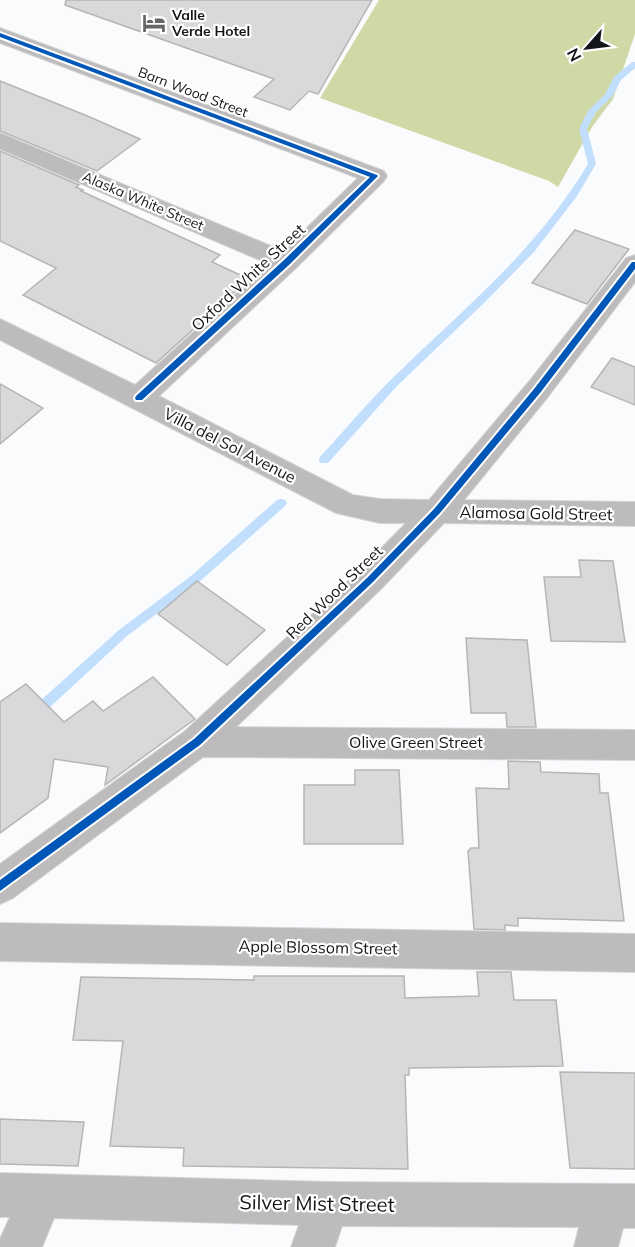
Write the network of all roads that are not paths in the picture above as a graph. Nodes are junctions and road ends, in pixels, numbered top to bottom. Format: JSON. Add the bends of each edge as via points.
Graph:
{"nodes":[{"id":1,"x":0,"y":35,"type":"edge"},
{"id":2,"x":0,"y":140,"type":"edge"},
{"id":3,"x":375,"y":176,"type":"joint"},
{"id":4,"x":287,"y":262,"type":"junction"},
{"id":5,"x":632,"y":273,"type":"edge"},
{"id":6,"x":0,"y":328,"type":"edge"},
{"id":7,"x":139,"y":398,"type":"junction"},
{"id":8,"x":438,"y":512,"type":"junction"},
{"id":9,"x":635,"y":514,"type":"edge"},
{"id":10,"x":197,"y":742,"type":"junction"},
{"id":11,"x":635,"y":745,"type":"edge"},
{"id":12,"x":0,"y":886,"type":"edge"},
{"id":13,"x":0,"y":942,"type":"edge"},
{"id":14,"x":635,"y":953,"type":"edge"},
{"id":15,"x":21,"y":1195,"type":"edge"},
{"id":16,"x":328,"y":1204,"type":"junction"},
{"id":17,"x":620,"y":1206,"type":"edge"},
{"id":18,"x":19,"y":1247,"type":"edge"},
{"id":19,"x":313,"y":1247,"type":"edge"},
{"id":20,"x":596,"y":1247,"type":"edge"}],
"edges":[{"from":1,"to":3,"type":"street","name":"Barn Wood Street"},
{"from":2,"to":4,"type":"street","name":"Alaska White Street"},
{"from":3,"to":4,"type":"street","name":"Oxford White Street"},
{"from":4,"to":7,"type":"street","name":"Oxford White Street"},
{"from":5,"to":8,"type":"street","name":"Red Wood Street"},
{"from":6,"to":7,"type":"street","name":"Villa del Sol Avenue"},
{"from":7,"to":8,"type":"street","name":"Villa del Sol Avenue","via":[[347,505],[380,511]]},
{"from":8,"to":9,"type":"street","name":"Alamosa Gold Street"},
{"from":8,"to":10,"type":"street","name":"Red Wood Street"},
{"from":10,"to":11,"type":"street","name":"Olive Green Street"},
{"from":10,"to":12,"type":"street","name":"Red Wood Street"},
{"from":13,"to":14,"type":"street","name":"Apple Blossom Street"},
{"from":15,"to":16,"type":"street","name":"Silver Mist Street"},
{"from":15,"to":18,"type":"street"},
{"from":16,"to":17,"type":"street","name":"Silver Mist Street"},
{"from":16,"to":19,"type":"street"},
{"from":17,"to":20,"type":"street"}]}
